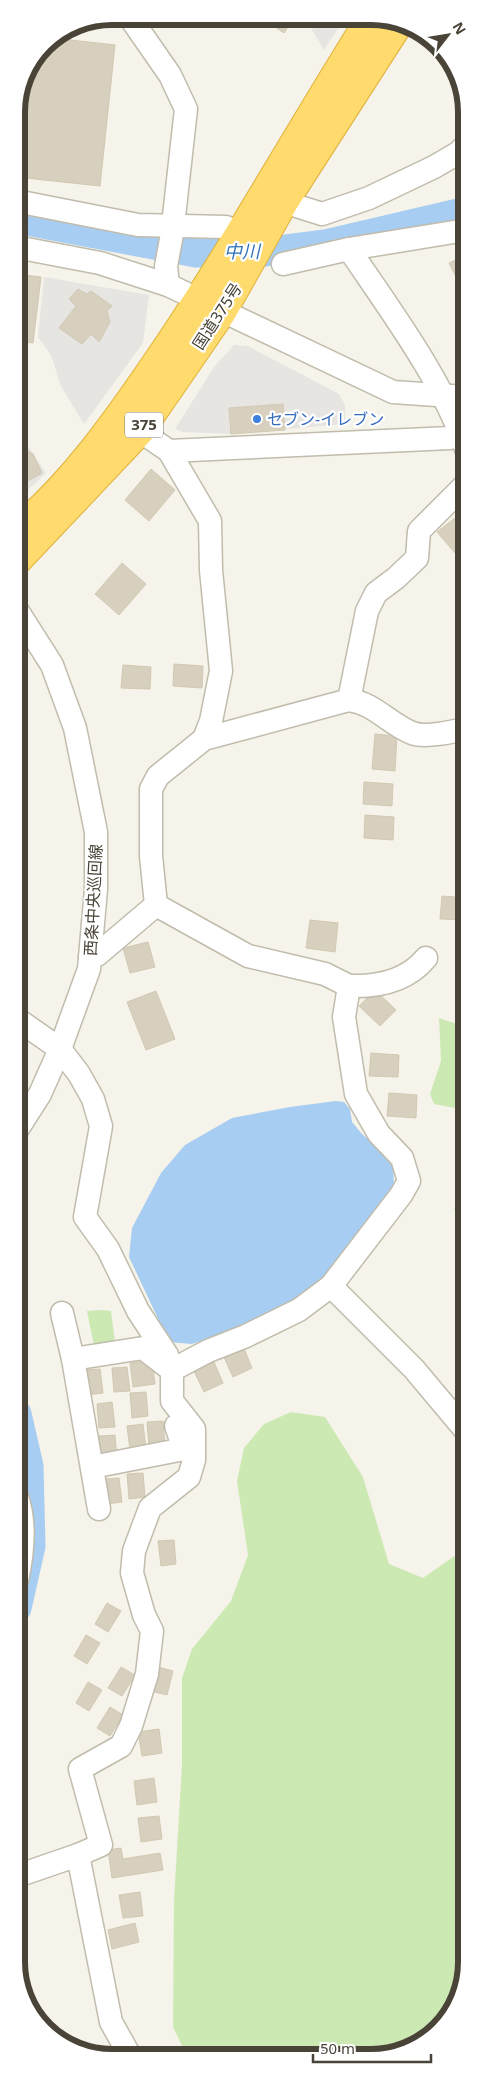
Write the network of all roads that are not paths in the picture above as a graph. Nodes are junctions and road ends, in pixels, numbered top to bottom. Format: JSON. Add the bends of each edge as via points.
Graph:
{"nodes":[{"id":1,"x":135,"y":25,"type":"edge"},
{"id":2,"x":366,"y":25,"type":"edge"},
{"id":3,"x":395,"y":29,"type":"edge"},
{"id":4,"x":458,"y":157,"type":"edge"},
{"id":5,"x":25,"y":203,"type":"edge"},
{"id":6,"x":281,"y":209,"type":"junction"},
{"id":7,"x":172,"y":229,"type":"junction"},
{"id":8,"x":458,"y":231,"type":"edge"},
{"id":9,"x":240,"y":232,"type":"junction"},
{"id":10,"x":349,"y":248,"type":"junction"},
{"id":11,"x":25,"y":249,"type":"edge"},
{"id":12,"x":283,"y":264,"type":"dead end"},
{"id":13,"x":167,"y":275,"type":"junction"},
{"id":14,"x":211,"y":306,"type":"junction"},
{"id":15,"x":442,"y":396,"type":"junction"},
{"id":16,"x":458,"y":397,"type":"edge"},
{"id":17,"x":458,"y":430,"type":"edge"},
{"id":18,"x":140,"y":431,"type":"junction"},
{"id":19,"x":458,"y":440,"type":"edge"},
{"id":20,"x":169,"y":451,"type":"junction"},
{"id":21,"x":458,"y":492,"type":"edge"},
{"id":22,"x":25,"y":522,"type":"edge"},
{"id":23,"x":25,"y":553,"type":"edge"},
{"id":24,"x":25,"y":623,"type":"edge"},
{"id":25,"x":349,"y":700,"type":"junction"},
{"id":26,"x":458,"y":730,"type":"edge"},
{"id":27,"x":204,"y":739,"type":"junction"},
{"id":28,"x":156,"y":905,"type":"junction"},
{"id":29,"x":90,"y":957,"type":"junction"},
{"id":30,"x":426,"y":958,"type":"dead end"},
{"id":31,"x":349,"y":986,"type":"junction"},
{"id":32,"x":25,"y":1025,"type":"edge"},
{"id":33,"x":60,"y":1049,"type":"junction"},
{"id":34,"x":25,"y":1117,"type":"edge"},
{"id":35,"x":331,"y":1286,"type":"junction"},
{"id":36,"x":62,"y":1312,"type":"dead end"},
{"id":37,"x":74,"y":1359,"type":"junction"},
{"id":38,"x":172,"y":1370,"type":"junction"},
{"id":39,"x":172,"y":1401,"type":"junction"},
{"id":40,"x":458,"y":1422,"type":"edge"},
{"id":41,"x":92,"y":1468,"type":"junction"},
{"id":42,"x":99,"y":1509,"type":"dead end"},
{"id":43,"x":78,"y":1856,"type":"junction"},
{"id":44,"x":25,"y":1873,"type":"edge"},
{"id":45,"x":126,"y":2049,"type":"edge"}],
"edges":[{"from":1,"to":7,"type":"street","via":[[170,75],[186,109]]},
{"from":2,"to":9,"type":"highway","name":"国道375号","number":"375"},
{"from":3,"to":6,"type":"highway","name":"国道375号","number":"375"},
{"from":4,"to":6,"type":"street","via":[[369,198],[322,214]]},
{"from":5,"to":7,"type":"street","via":[[138,226]]},
{"from":6,"to":14,"type":"highway","name":"国道375号","number":"375","via":[[246,270]]},
{"from":7,"to":9,"type":"street","via":[[226,227]]},
{"from":7,"to":13,"type":"street"},
{"from":8,"to":10,"type":"street"},
{"from":9,"to":14,"type":"highway","name":"国道375号","number":"375","via":[[218,268]]},
{"from":10,"to":12,"type":"street"},
{"from":10,"to":15,"type":"street"},
{"from":11,"to":13,"type":"street"},
{"from":13,"to":14,"type":"street"},
{"from":14,"to":15,"type":"street","via":[[393,392]]},
{"from":14,"to":18,"type":"highway","name":"国道375号","number":"375"},
{"from":14,"to":22,"type":"highway","name":"国道375号","number":"375","via":[[56,492]]},
{"from":15,"to":16,"type":"street"},
{"from":15,"to":17,"type":"street"},
{"from":18,"to":20,"type":"street"},
{"from":18,"to":23,"type":"highway","name":"国道375号","number":"375"},
{"from":19,"to":20,"type":"street"},
{"from":20,"to":27,"type":"street","via":[[210,522],[211,570],[222,671]]},
{"from":21,"to":25,"type":"street","via":[[419,531],[418,558],[376,593],[367,610]]},
{"from":24,"to":29,"type":"street","name":"西条中央巡回線","via":[[52,666],[75,728],[86,775],[96,832],[96,889]]},
{"from":25,"to":26,"type":"street","via":[[363,702],[413,734]]},
{"from":25,"to":27,"type":"street"},
{"from":27,"to":28,"type":"street","via":[[158,776],[151,789],[151,856]]},
{"from":28,"to":29,"type":"street","via":[[97,955]]},
{"from":28,"to":31,"type":"street","via":[[248,956],[325,974]]},
{"from":29,"to":33,"type":"street","name":"西条中央巡回線","via":[[89,969]]},
{"from":30,"to":31,"type":"street","via":[[395,981],[365,987]]},
{"from":31,"to":35,"type":"street","via":[[344,1017],[356,1094],[379,1134],[402,1158],[409,1181]]},
{"from":32,"to":33,"type":"street"},
{"from":33,"to":34,"type":"street","name":"西条中央巡回線","via":[[40,1094]]},
{"from":33,"to":38,"type":"street","via":[[80,1074],[93,1099],[101,1126],[85,1217],[108,1249],[138,1311],[167,1354]]},
{"from":35,"to":38,"type":"street","via":[[299,1310],[208,1350]]},
{"from":35,"to":40,"type":"street","via":[[414,1369]]},
{"from":36,"to":37,"type":"street"},
{"from":37,"to":38,"type":"street","via":[[143,1348]]},
{"from":37,"to":41,"type":"street"},
{"from":38,"to":39,"type":"street"},
{"from":39,"to":41,"type":"street","via":[[170,1410],[184,1449]]},
{"from":39,"to":43,"type":"street","via":[[194,1429],[194,1460],[189,1477],[150,1508],[134,1551],[132,1573],[152,1631],[147,1674],[131,1726],[121,1746],[80,1769],[101,1845]]},
{"from":41,"to":42,"type":"street"},
{"from":43,"to":44,"type":"street"},
{"from":43,"to":45,"type":"street","via":[[111,2022]]}]}
